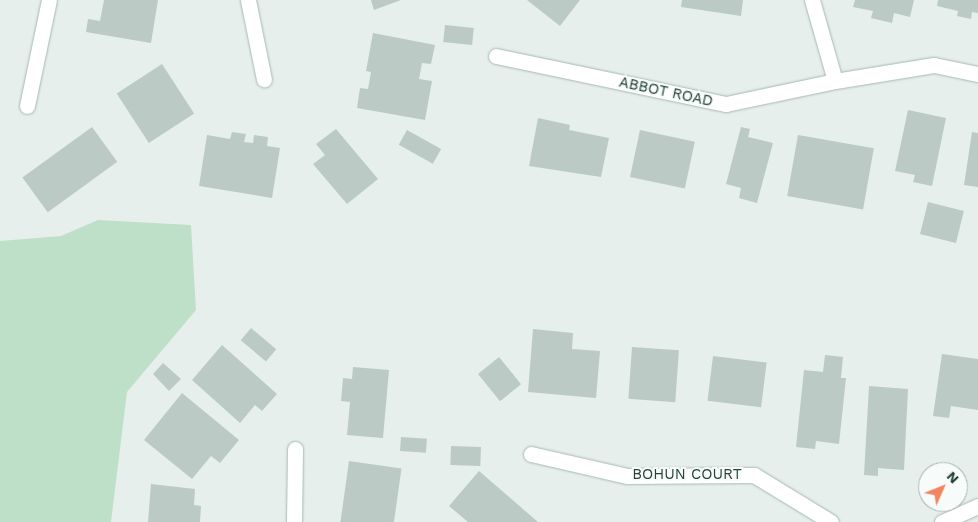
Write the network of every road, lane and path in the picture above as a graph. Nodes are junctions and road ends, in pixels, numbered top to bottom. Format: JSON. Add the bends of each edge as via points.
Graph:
{"nodes":[{"id":1,"x":49,"y":0,"type":"edge"},
{"id":2,"x":248,"y":0,"type":"edge"},
{"id":3,"x":812,"y":0,"type":"edge"},
{"id":4,"x":496,"y":56,"type":"dead end"},
{"id":5,"x":978,"y":74,"type":"edge"},
{"id":6,"x":264,"y":79,"type":"dead end"},
{"id":7,"x":835,"y":80,"type":"junction"},
{"id":8,"x":27,"y":106,"type":"dead end"},
{"id":9,"x":295,"y":449,"type":"dead end"},
{"id":10,"x":531,"y":454,"type":"dead end"},
{"id":11,"x":978,"y":506,"type":"edge"},
{"id":12,"x":294,"y":522,"type":"edge"},
{"id":13,"x":830,"y":522,"type":"edge"},
{"id":14,"x":942,"y":522,"type":"edge"}],
"edges":[{"from":1,"to":8,"type":"street"},
{"from":2,"to":6,"type":"street"},
{"from":3,"to":7,"type":"street"},
{"from":4,"to":7,"type":"street","name":"ABBOT ROAD","via":[[726,104]]},
{"from":5,"to":7,"type":"street","name":"ABBOT ROAD","via":[[934,65]]},
{"from":9,"to":12,"type":"street"},
{"from":10,"to":13,"type":"street","name":"BOHUN COURT","via":[[627,476],[754,475]]},
{"from":11,"to":14,"type":"street"}]}
